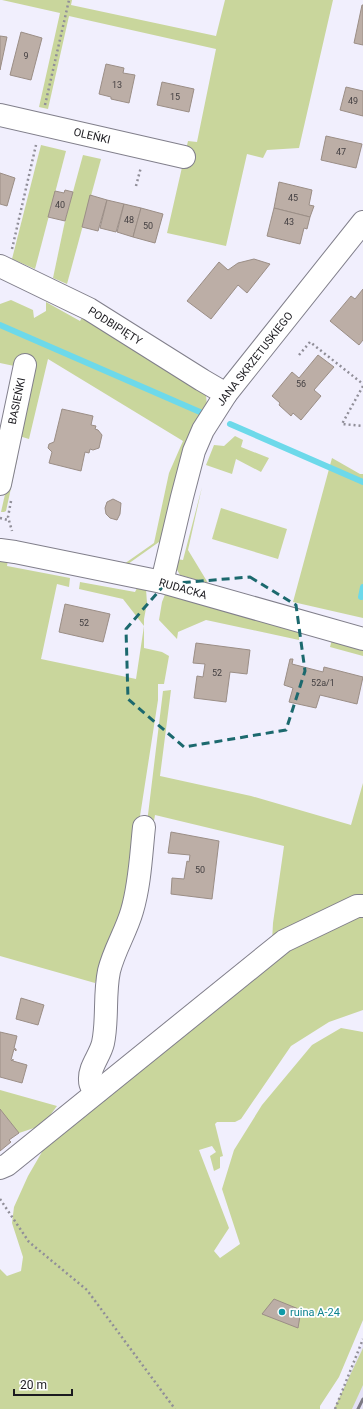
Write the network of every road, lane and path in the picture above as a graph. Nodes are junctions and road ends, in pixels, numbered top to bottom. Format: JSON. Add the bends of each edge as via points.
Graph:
{"nodes":[{"id":1,"x":0,"y":115,"type":"edge"},
{"id":2,"x":184,"y":157,"type":"dead end"},
{"id":3,"x":363,"y":222,"type":"edge"},
{"id":4,"x":0,"y":266,"type":"edge"},
{"id":5,"x":299,"y":355,"type":"dead end"},
{"id":6,"x":25,"y":365,"type":"dead end"},
{"id":7,"x":363,"y":385,"type":"edge"},
{"id":8,"x":226,"y":394,"type":"junction"},
{"id":9,"x":363,"y":426,"type":"edge"},
{"id":10,"x":6,"y":490,"type":"edge"},
{"id":11,"x":0,"y":518,"type":"edge"},
{"id":12,"x":8,"y":520,"type":"junction"},
{"id":13,"x":7,"y":551,"type":"edge"},
{"id":14,"x":162,"y":582,"type":"junction"},
{"id":15,"x":363,"y":639,"type":"edge"},
{"id":16,"x":144,"y":827,"type":"dead end"},
{"id":17,"x":363,"y":906,"type":"edge"},
{"id":18,"x":98,"y":1091,"type":"junction"},
{"id":19,"x":0,"y":1168,"type":"edge"},
{"id":20,"x":0,"y":1199,"type":"edge"},
{"id":21,"x":363,"y":1339,"type":"edge"},
{"id":22,"x":174,"y":1409,"type":"edge"},
{"id":23,"x":335,"y":1409,"type":"edge"}],
"edges":[{"from":1,"to":2,"type":"street","name":"OLEŃKI"},
{"from":3,"to":8,"type":"street","name":"JANA SKRZETUSKIEGO"},
{"from":4,"to":8,"type":"street","name":"PODBIPIĘTY","via":[[90,309]]},
{"from":5,"to":7,"type":"path","via":[[310,342]]},
{"from":6,"to":10,"type":"street","name":"BASIEŃKI"},
{"from":7,"to":9,"type":"path","via":[[342,424]]},
{"from":8,"to":14,"type":"street","name":"JANA SKRZETUSKIEGO","via":[[203,430],[194,451]]},
{"from":10,"to":12,"type":"path"},
{"from":11,"to":12,"type":"path"},
{"from":12,"to":13,"type":"path","via":[[16,540]]},
{"from":13,"to":14,"type":"street","name":"RUDACKA"},
{"from":14,"to":15,"type":"street","name":"RUDACKA"},
{"from":16,"to":18,"type":"street","via":[[135,898],[129,922],[110,970],[103,1045],[90,1076],[91,1086]]},
{"from":17,"to":18,"type":"street","via":[[357,906],[284,941]]},
{"from":18,"to":19,"type":"street"},
{"from":20,"to":22,"type":"path","via":[[28,1242],[87,1290]]},
{"from":21,"to":23,"type":"path"}]}
